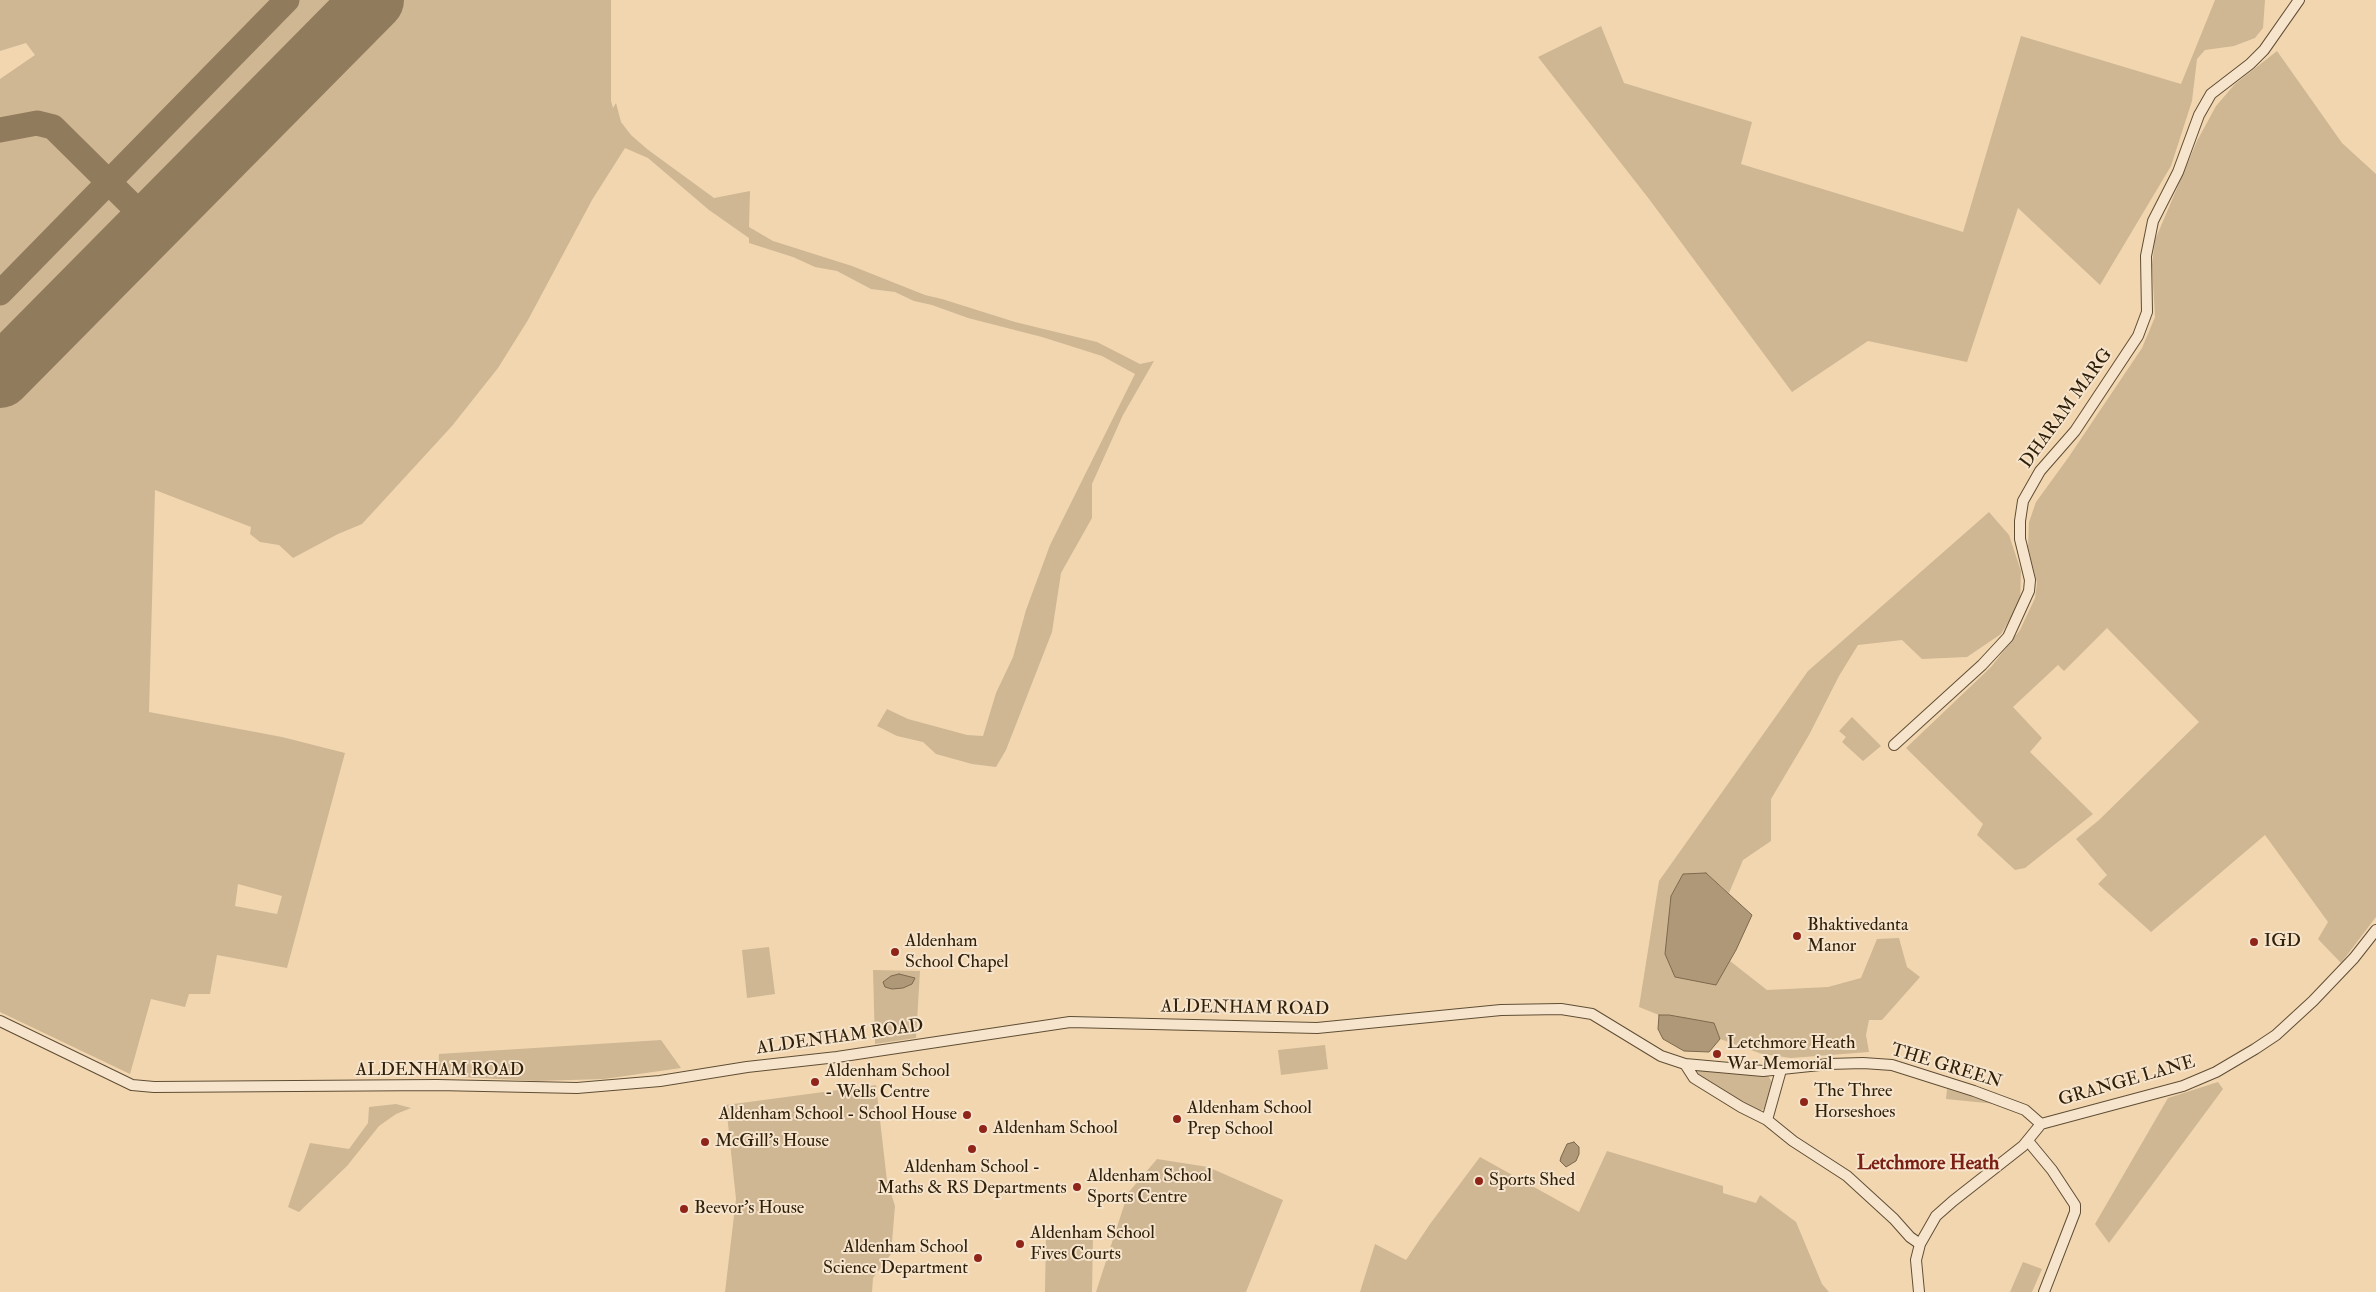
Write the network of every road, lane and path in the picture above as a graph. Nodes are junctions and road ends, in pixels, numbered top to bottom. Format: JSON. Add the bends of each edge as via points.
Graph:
{"nodes":[{"id":1,"x":2299,"y":0,"type":"edge"},
{"id":2,"x":1894,"y":745,"type":"dead end"},
{"id":3,"x":2376,"y":930,"type":"edge"},
{"id":4,"x":0,"y":1021,"type":"edge"},
{"id":5,"x":1685,"y":1064,"type":"junction"},
{"id":6,"x":1781,"y":1070,"type":"junction"},
{"id":7,"x":1767,"y":1120,"type":"junction"},
{"id":8,"x":2041,"y":1124,"type":"junction"},
{"id":9,"x":2028,"y":1141,"type":"junction"},
{"id":10,"x":1920,"y":1244,"type":"junction"},
{"id":11,"x":1919,"y":1292,"type":"edge"},
{"id":12,"x":2044,"y":1292,"type":"edge"}],
"edges":[{"from":1,"to":2,"type":"street","name":"DHARAM MARG","via":[[2264,50],[2211,94],[2199,114],[2178,172],[2153,221],[2146,256],[2147,312],[2138,336],[2075,431],[2040,471],[2023,501],[2020,539],[2030,580],[2029,591],[2008,637]]},
{"from":3,"to":8,"type":"street","name":"GRANGE LANE","via":[[2354,958],[2276,1035],[2216,1072],[2183,1086]]},
{"from":4,"to":5,"type":"street","name":"ALDENHAM ROAD","via":[[123,1082],[154,1087],[438,1085],[577,1088],[660,1082],[1070,1022],[1317,1028],[1536,1008],[1592,1014],[1647,1049]]},
{"from":5,"to":6,"type":"street","name":"THE GREEN"},
{"from":5,"to":7,"type":"street","via":[[1694,1078]]},
{"from":6,"to":7,"type":"street"},
{"from":6,"to":8,"type":"street","name":"THE GREEN","via":[[1837,1063],[1892,1065],[2016,1106],[2032,1114]]},
{"from":7,"to":10,"type":"street","via":[[1847,1176]]},
{"from":8,"to":9,"type":"street"},
{"from":9,"to":10,"type":"street","via":[[1944,1209]]},
{"from":9,"to":12,"type":"street","via":[[2075,1205]]},
{"from":10,"to":11,"type":"street","via":[[1916,1260]]}]}
